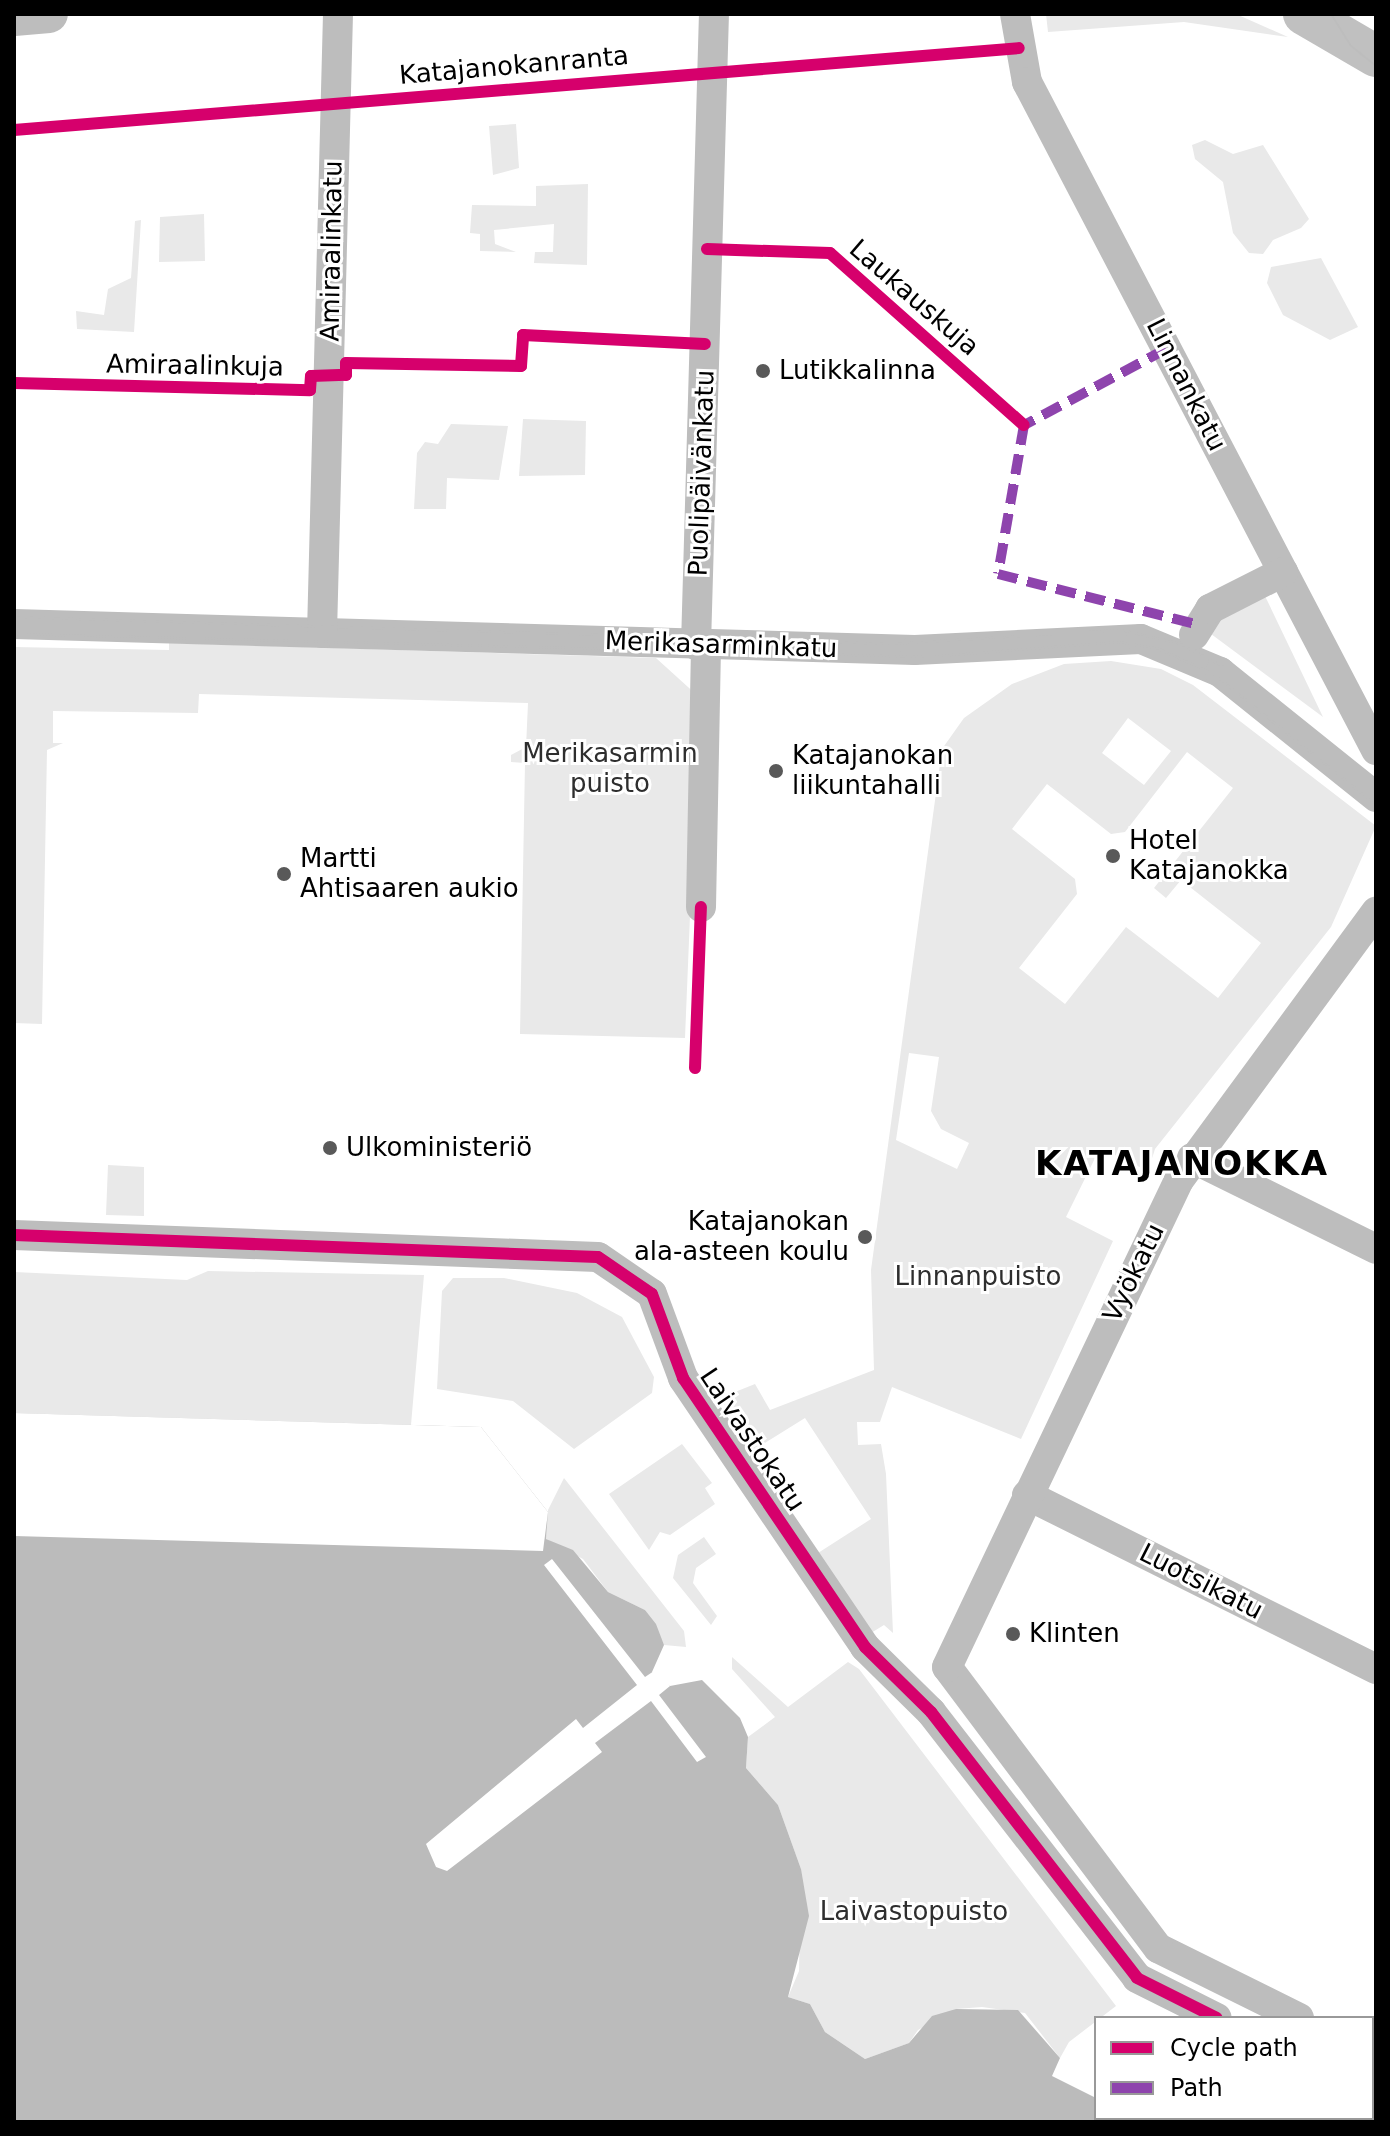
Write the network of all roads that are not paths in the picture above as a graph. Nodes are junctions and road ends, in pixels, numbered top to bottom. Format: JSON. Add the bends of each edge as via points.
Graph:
{"nodes":[{"id":1,"x":49,"y":14,"type":"edge"},
{"id":2,"x":338,"y":14,"type":"edge"},
{"id":3,"x":714,"y":14,"type":"edge"},
{"id":4,"x":1015,"y":14,"type":"edge"},
{"id":5,"x":1304,"y":14,"type":"edge"},
{"id":6,"x":14,"y":17,"type":"edge"},
{"id":7,"x":1376,"y":56,"type":"edge"},
{"id":8,"x":1283,"y":572,"type":"junction"},
{"id":9,"x":14,"y":624,"type":"edge"},
{"id":10,"x":322,"y":633,"type":"junction"},
{"id":11,"x":1194,"y":635,"type":"dead end"},
{"id":12,"x":701,"y":645,"type":"junction"},
{"id":13,"x":1376,"y":750,"type":"edge"},
{"id":14,"x":1376,"y":797,"type":"edge"},
{"id":15,"x":701,"y":907,"type":"dead end"},
{"id":16,"x":1376,"y":912,"type":"edge"},
{"id":17,"x":1192,"y":1158,"type":"junction"},
{"id":18,"x":14,"y":1235,"type":"edge"},
{"id":19,"x":1376,"y":1249,"type":"edge"},
{"id":20,"x":1027,"y":1495,"type":"junction"},
{"id":21,"x":1376,"y":1669,"type":"edge"},
{"id":22,"x":1213,"y":2016,"type":"edge"},
{"id":23,"x":1295,"y":2016,"type":"edge"}],
"edges":[{"from":1,"to":6,"type":"street"},
{"from":2,"to":10,"type":"street","name":"Amiraalinkatu"},
{"from":3,"to":12,"type":"street","name":"Puolipäivänkatu"},
{"from":4,"to":8,"type":"street","name":"Linnankatu","via":[[1027,82]]},
{"from":5,"to":7,"type":"main road"},
{"from":8,"to":11,"type":"street","via":[[1210,609]]},
{"from":8,"to":13,"type":"street","name":"Linnankatu"},
{"from":9,"to":10,"type":"street","name":"Merikasarminkatu"},
{"from":10,"to":12,"type":"street","name":"Merikasarminkatu"},
{"from":12,"to":14,"type":"street","name":"Merikasarminkatu","via":[[927,650],[1098,636],[1151,641],[1220,672]]},
{"from":12,"to":15,"type":"street","name":"Puolipäivänkatu"},
{"from":16,"to":17,"type":"street","name":"Vyökatu"},
{"from":17,"to":19,"type":"street"},
{"from":17,"to":20,"type":"street","name":"Vyökatu"},
{"from":18,"to":22,"type":"street","name":"Laivastokatu","via":[[598,1257],[652,1294],[683,1378],[843,1620],[931,1712],[1137,1978]]},
{"from":20,"to":21,"type":"street","name":"Luotsikatu"},
{"from":20,"to":23,"type":"street","name":"Vyökatu","via":[[947,1667],[1158,1948]]}]}
